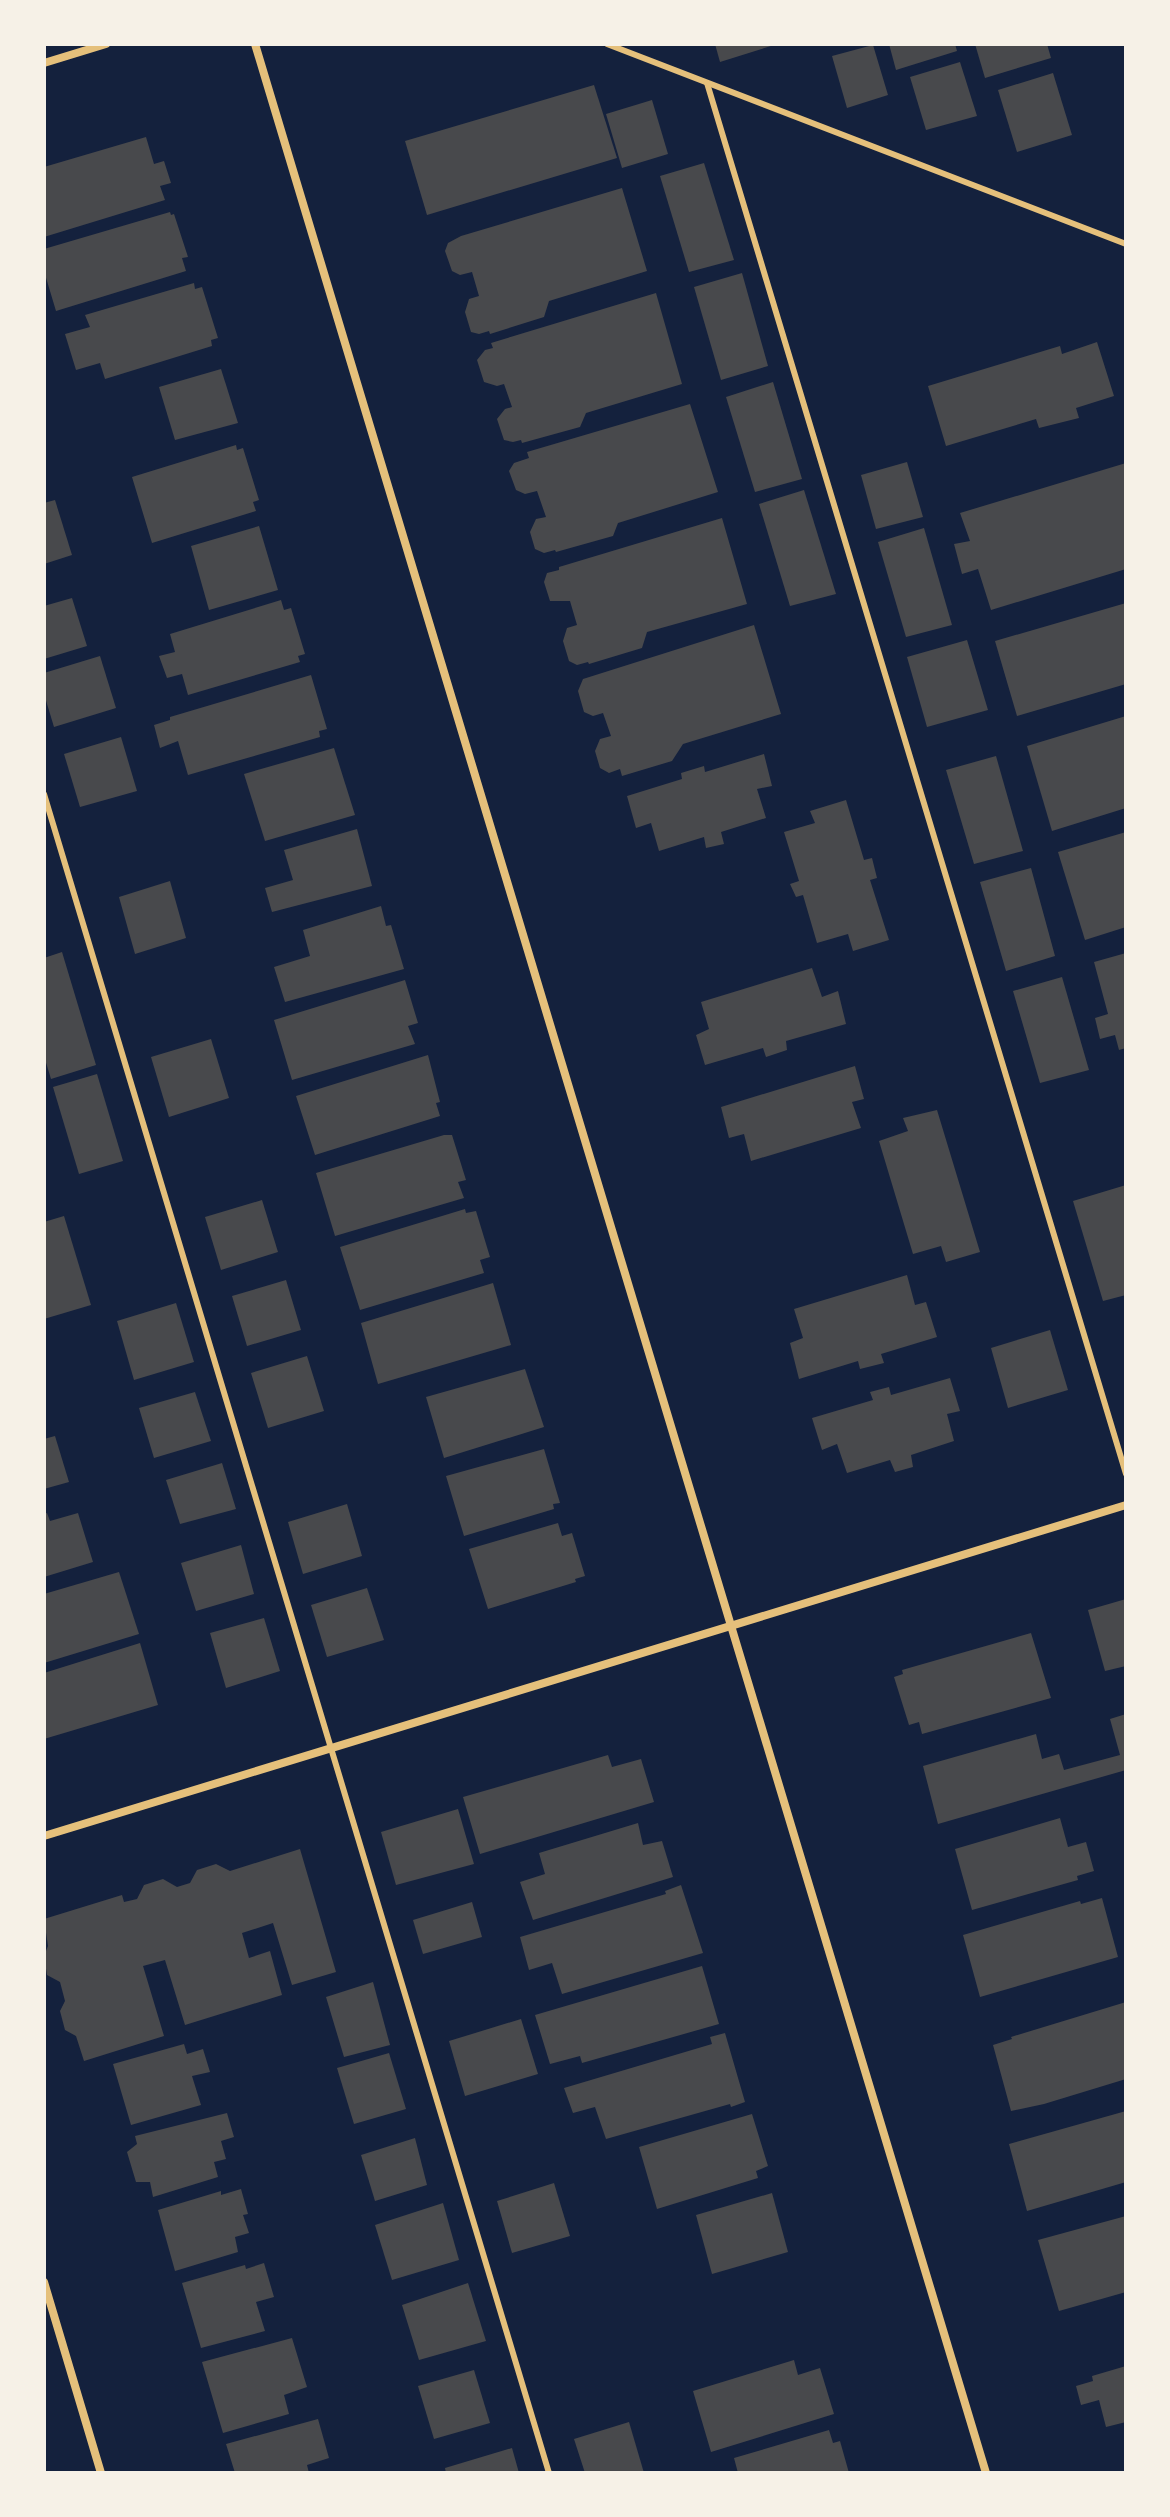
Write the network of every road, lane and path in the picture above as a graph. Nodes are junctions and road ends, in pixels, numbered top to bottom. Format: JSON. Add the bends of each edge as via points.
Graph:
{"nodes":[{"id":1,"x":106,"y":44,"type":"edge"},
{"id":2,"x":255,"y":44,"type":"edge"},
{"id":3,"x":607,"y":44,"type":"edge"},
{"id":4,"x":44,"y":63,"type":"edge"},
{"id":5,"x":707,"y":83,"type":"junction"},
{"id":6,"x":1126,"y":244,"type":"edge"},
{"id":7,"x":44,"y":794,"type":"edge"},
{"id":8,"x":1126,"y":1474,"type":"edge"},
{"id":9,"x":1126,"y":1505,"type":"edge"},
{"id":10,"x":731,"y":1626,"type":"junction"},
{"id":11,"x":331,"y":1748,"type":"junction"},
{"id":12,"x":44,"y":1836,"type":"edge"},
{"id":13,"x":44,"y":2282,"type":"edge"},
{"id":14,"x":101,"y":2473,"type":"edge"},
{"id":15,"x":549,"y":2473,"type":"edge"},
{"id":16,"x":986,"y":2473,"type":"edge"}],
"edges":[{"from":1,"to":4,"type":"street"},
{"from":2,"to":10,"type":"street"},
{"from":3,"to":5,"type":"lane"},
{"from":5,"to":6,"type":"lane"},
{"from":5,"to":8,"type":"lane"},
{"from":7,"to":11,"type":"lane"},
{"from":9,"to":10,"type":"street"},
{"from":10,"to":11,"type":"street"},
{"from":10,"to":16,"type":"street"},
{"from":11,"to":12,"type":"street"},
{"from":11,"to":15,"type":"lane"},
{"from":13,"to":14,"type":"street"}]}
